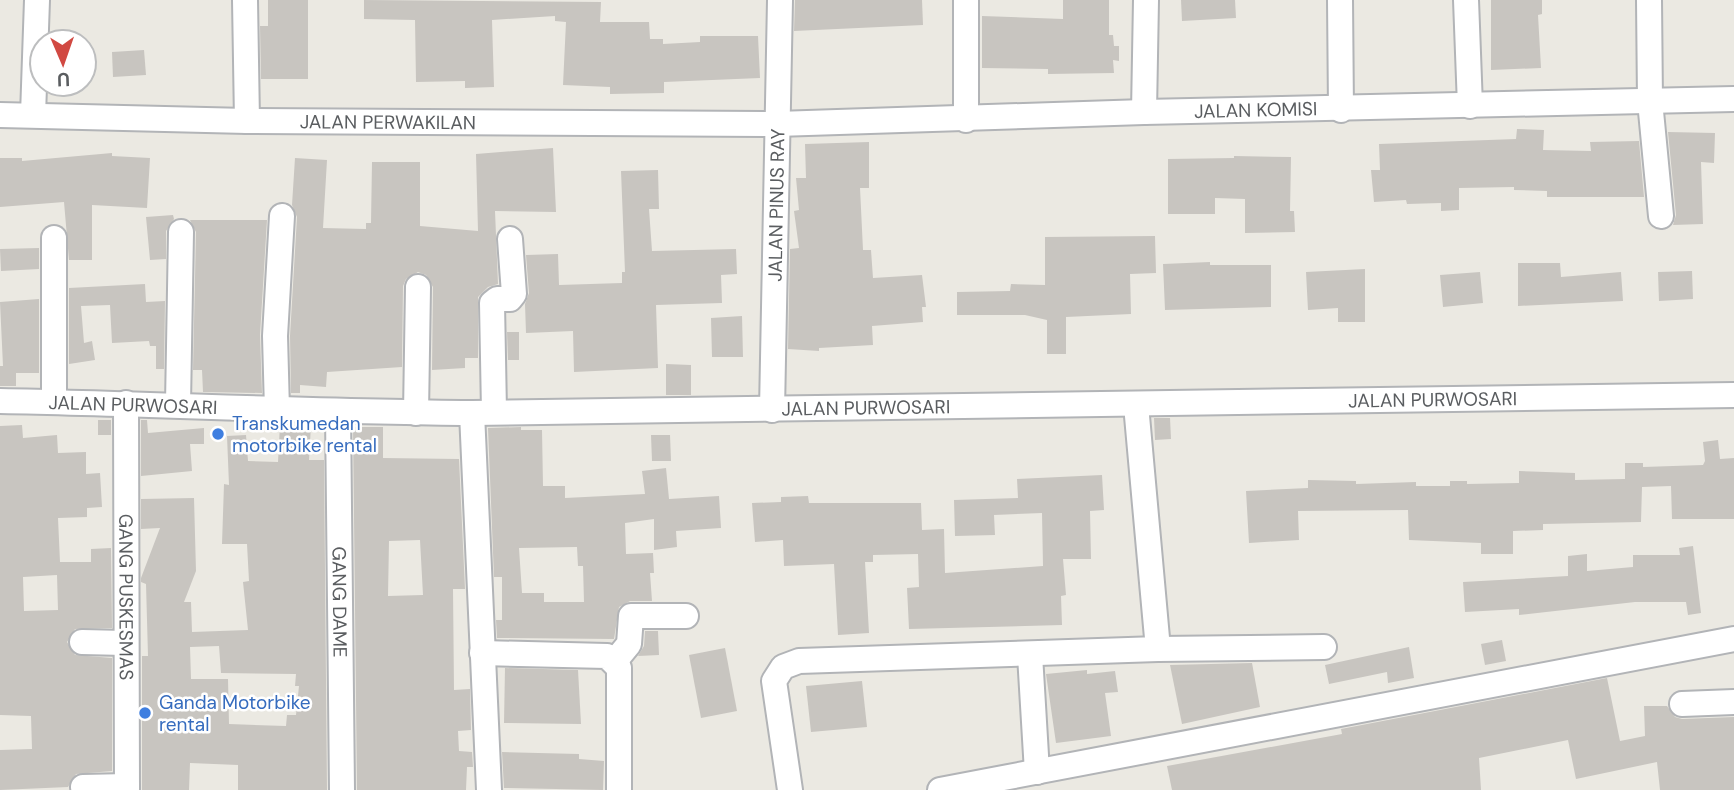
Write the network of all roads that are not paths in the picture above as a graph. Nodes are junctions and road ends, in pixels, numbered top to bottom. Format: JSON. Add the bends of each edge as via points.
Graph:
{"nodes":[{"id":1,"x":37,"y":0,"type":"edge"},
{"id":2,"x":245,"y":0,"type":"edge"},
{"id":3,"x":780,"y":0,"type":"edge"},
{"id":4,"x":966,"y":0,"type":"edge"},
{"id":5,"x":1146,"y":0,"type":"edge"},
{"id":6,"x":1340,"y":0,"type":"edge"},
{"id":7,"x":1466,"y":0,"type":"edge"},
{"id":8,"x":1649,"y":0,"type":"edge"},
{"id":9,"x":1734,"y":99,"type":"edge"},
{"id":10,"x":1650,"y":101,"type":"junction"},
{"id":11,"x":1470,"y":106,"type":"junction"},
{"id":12,"x":1341,"y":110,"type":"junction"},
{"id":13,"x":1144,"y":112,"type":"junction"},
{"id":14,"x":0,"y":115,"type":"edge"},
{"id":15,"x":33,"y":115,"type":"junction"},
{"id":16,"x":966,"y":120,"type":"junction"},
{"id":17,"x":247,"y":121,"type":"junction"},
{"id":18,"x":777,"y":124,"type":"junction"},
{"id":19,"x":282,"y":216,"type":"dead end"},
{"id":20,"x":1661,"y":216,"type":"dead end"},
{"id":21,"x":181,"y":232,"type":"dead end"},
{"id":22,"x":54,"y":238,"type":"dead end"},
{"id":23,"x":510,"y":239,"type":"dead end"},
{"id":24,"x":418,"y":287,"type":"dead end"},
{"id":25,"x":1734,"y":395,"type":"edge"},
{"id":26,"x":0,"y":401,"type":"edge"},
{"id":27,"x":54,"y":402,"type":"junction"},
{"id":28,"x":126,"y":403,"type":"junction"},
{"id":29,"x":178,"y":404,"type":"junction"},
{"id":30,"x":1136,"y":405,"type":"junction"},
{"id":31,"x":277,"y":410,"type":"junction"},
{"id":32,"x":772,"y":410,"type":"junction"},
{"id":33,"x":338,"y":413,"type":"junction"},
{"id":34,"x":416,"y":413,"type":"junction"},
{"id":35,"x":483,"y":413,"type":"junction"},
{"id":36,"x":686,"y":616,"type":"dead end"},
{"id":37,"x":1734,"y":639,"type":"edge"},
{"id":38,"x":82,"y":642,"type":"dead end"},
{"id":39,"x":125,"y":643,"type":"junction"},
{"id":40,"x":1324,"y":647,"type":"dead end"},
{"id":41,"x":1158,"y":649,"type":"junction"},
{"id":42,"x":482,"y":653,"type":"junction"},
{"id":43,"x":1030,"y":655,"type":"junction"},
{"id":44,"x":615,"y":661,"type":"junction"},
{"id":45,"x":1734,"y":702,"type":"edge"},
{"id":46,"x":1682,"y":704,"type":"dead end"},
{"id":47,"x":1037,"y":772,"type":"junction"},
{"id":48,"x":83,"y":787,"type":"dead end"},
{"id":49,"x":127,"y":788,"type":"edge"},
{"id":50,"x":342,"y":790,"type":"edge"},
{"id":51,"x":488,"y":790,"type":"edge"},
{"id":52,"x":619,"y":790,"type":"edge"},
{"id":53,"x":790,"y":790,"type":"edge"},
{"id":54,"x":940,"y":790,"type":"edge"}],
"edges":[{"from":1,"to":15,"type":"street"},
{"from":2,"to":17,"type":"street"},
{"from":3,"to":18,"type":"street","name":"JALAN PINUS RAY"},
{"from":4,"to":16,"type":"street"},
{"from":5,"to":13,"type":"street"},
{"from":6,"to":12,"type":"street"},
{"from":7,"to":11,"type":"street"},
{"from":8,"to":10,"type":"street"},
{"from":9,"to":10,"type":"street","name":"JALAN KOMISI"},
{"from":10,"to":11,"type":"street","name":"JALAN KOMISI"},
{"from":10,"to":20,"type":"street"},
{"from":11,"to":12,"type":"street","name":"JALAN KOMISI"},
{"from":12,"to":13,"type":"street","name":"JALAN KOMISI"},
{"from":13,"to":16,"type":"street","name":"JALAN KOMISI"},
{"from":14,"to":15,"type":"street","name":"JALAN PERWAKILAN"},
{"from":15,"to":17,"type":"street","name":"JALAN PERWAKILAN"},
{"from":16,"to":18,"type":"street","name":"JALAN KOMISI"},
{"from":17,"to":18,"type":"street","name":"JALAN PERWAKILAN"},
{"from":18,"to":32,"type":"street","name":"JALAN PINUS RAY"},
{"from":19,"to":31,"type":"street","via":[[275,336]]},
{"from":21,"to":29,"type":"street"},
{"from":22,"to":27,"type":"street"},
{"from":23,"to":35,"type":"street","via":[[514,294],[492,303]]},
{"from":24,"to":34,"type":"street"},
{"from":25,"to":30,"type":"street","name":"JALAN PURWOSARI"},
{"from":26,"to":27,"type":"street","name":"JALAN PURWOSARI"},
{"from":27,"to":28,"type":"street","name":"JALAN PURWOSARI"},
{"from":28,"to":29,"type":"street","name":"JALAN PURWOSARI"},
{"from":28,"to":39,"type":"street","name":"GANG PUSKESMAS"},
{"from":29,"to":31,"type":"street","name":"JALAN PURWOSARI"},
{"from":30,"to":32,"type":"street","name":"JALAN PURWOSARI"},
{"from":30,"to":41,"type":"street"},
{"from":31,"to":33,"type":"street","name":"JALAN PURWOSARI"},
{"from":32,"to":35,"type":"street","name":"JALAN PURWOSARI"},
{"from":33,"to":34,"type":"street","name":"JALAN PURWOSARI"},
{"from":33,"to":50,"type":"street","name":"GANG DAME"},
{"from":34,"to":35,"type":"street","name":"JALAN PURWOSARI"},
{"from":35,"to":42,"type":"street"},
{"from":36,"to":44,"type":"street","via":[[631,616],[629,644]]},
{"from":37,"to":47,"type":"street"},
{"from":38,"to":39,"type":"street"},
{"from":39,"to":49,"type":"street","name":"GANG PUSKESMAS"},
{"from":40,"to":41,"type":"street"},
{"from":41,"to":43,"type":"street"},
{"from":42,"to":44,"type":"street","via":[[607,656]]},
{"from":42,"to":51,"type":"street"},
{"from":43,"to":47,"type":"street"},
{"from":43,"to":53,"type":"street","via":[[799,661],[783,667],[774,681]]},
{"from":44,"to":52,"type":"street"},
{"from":45,"to":46,"type":"street"},
{"from":47,"to":54,"type":"street"},
{"from":48,"to":49,"type":"street"}]}
